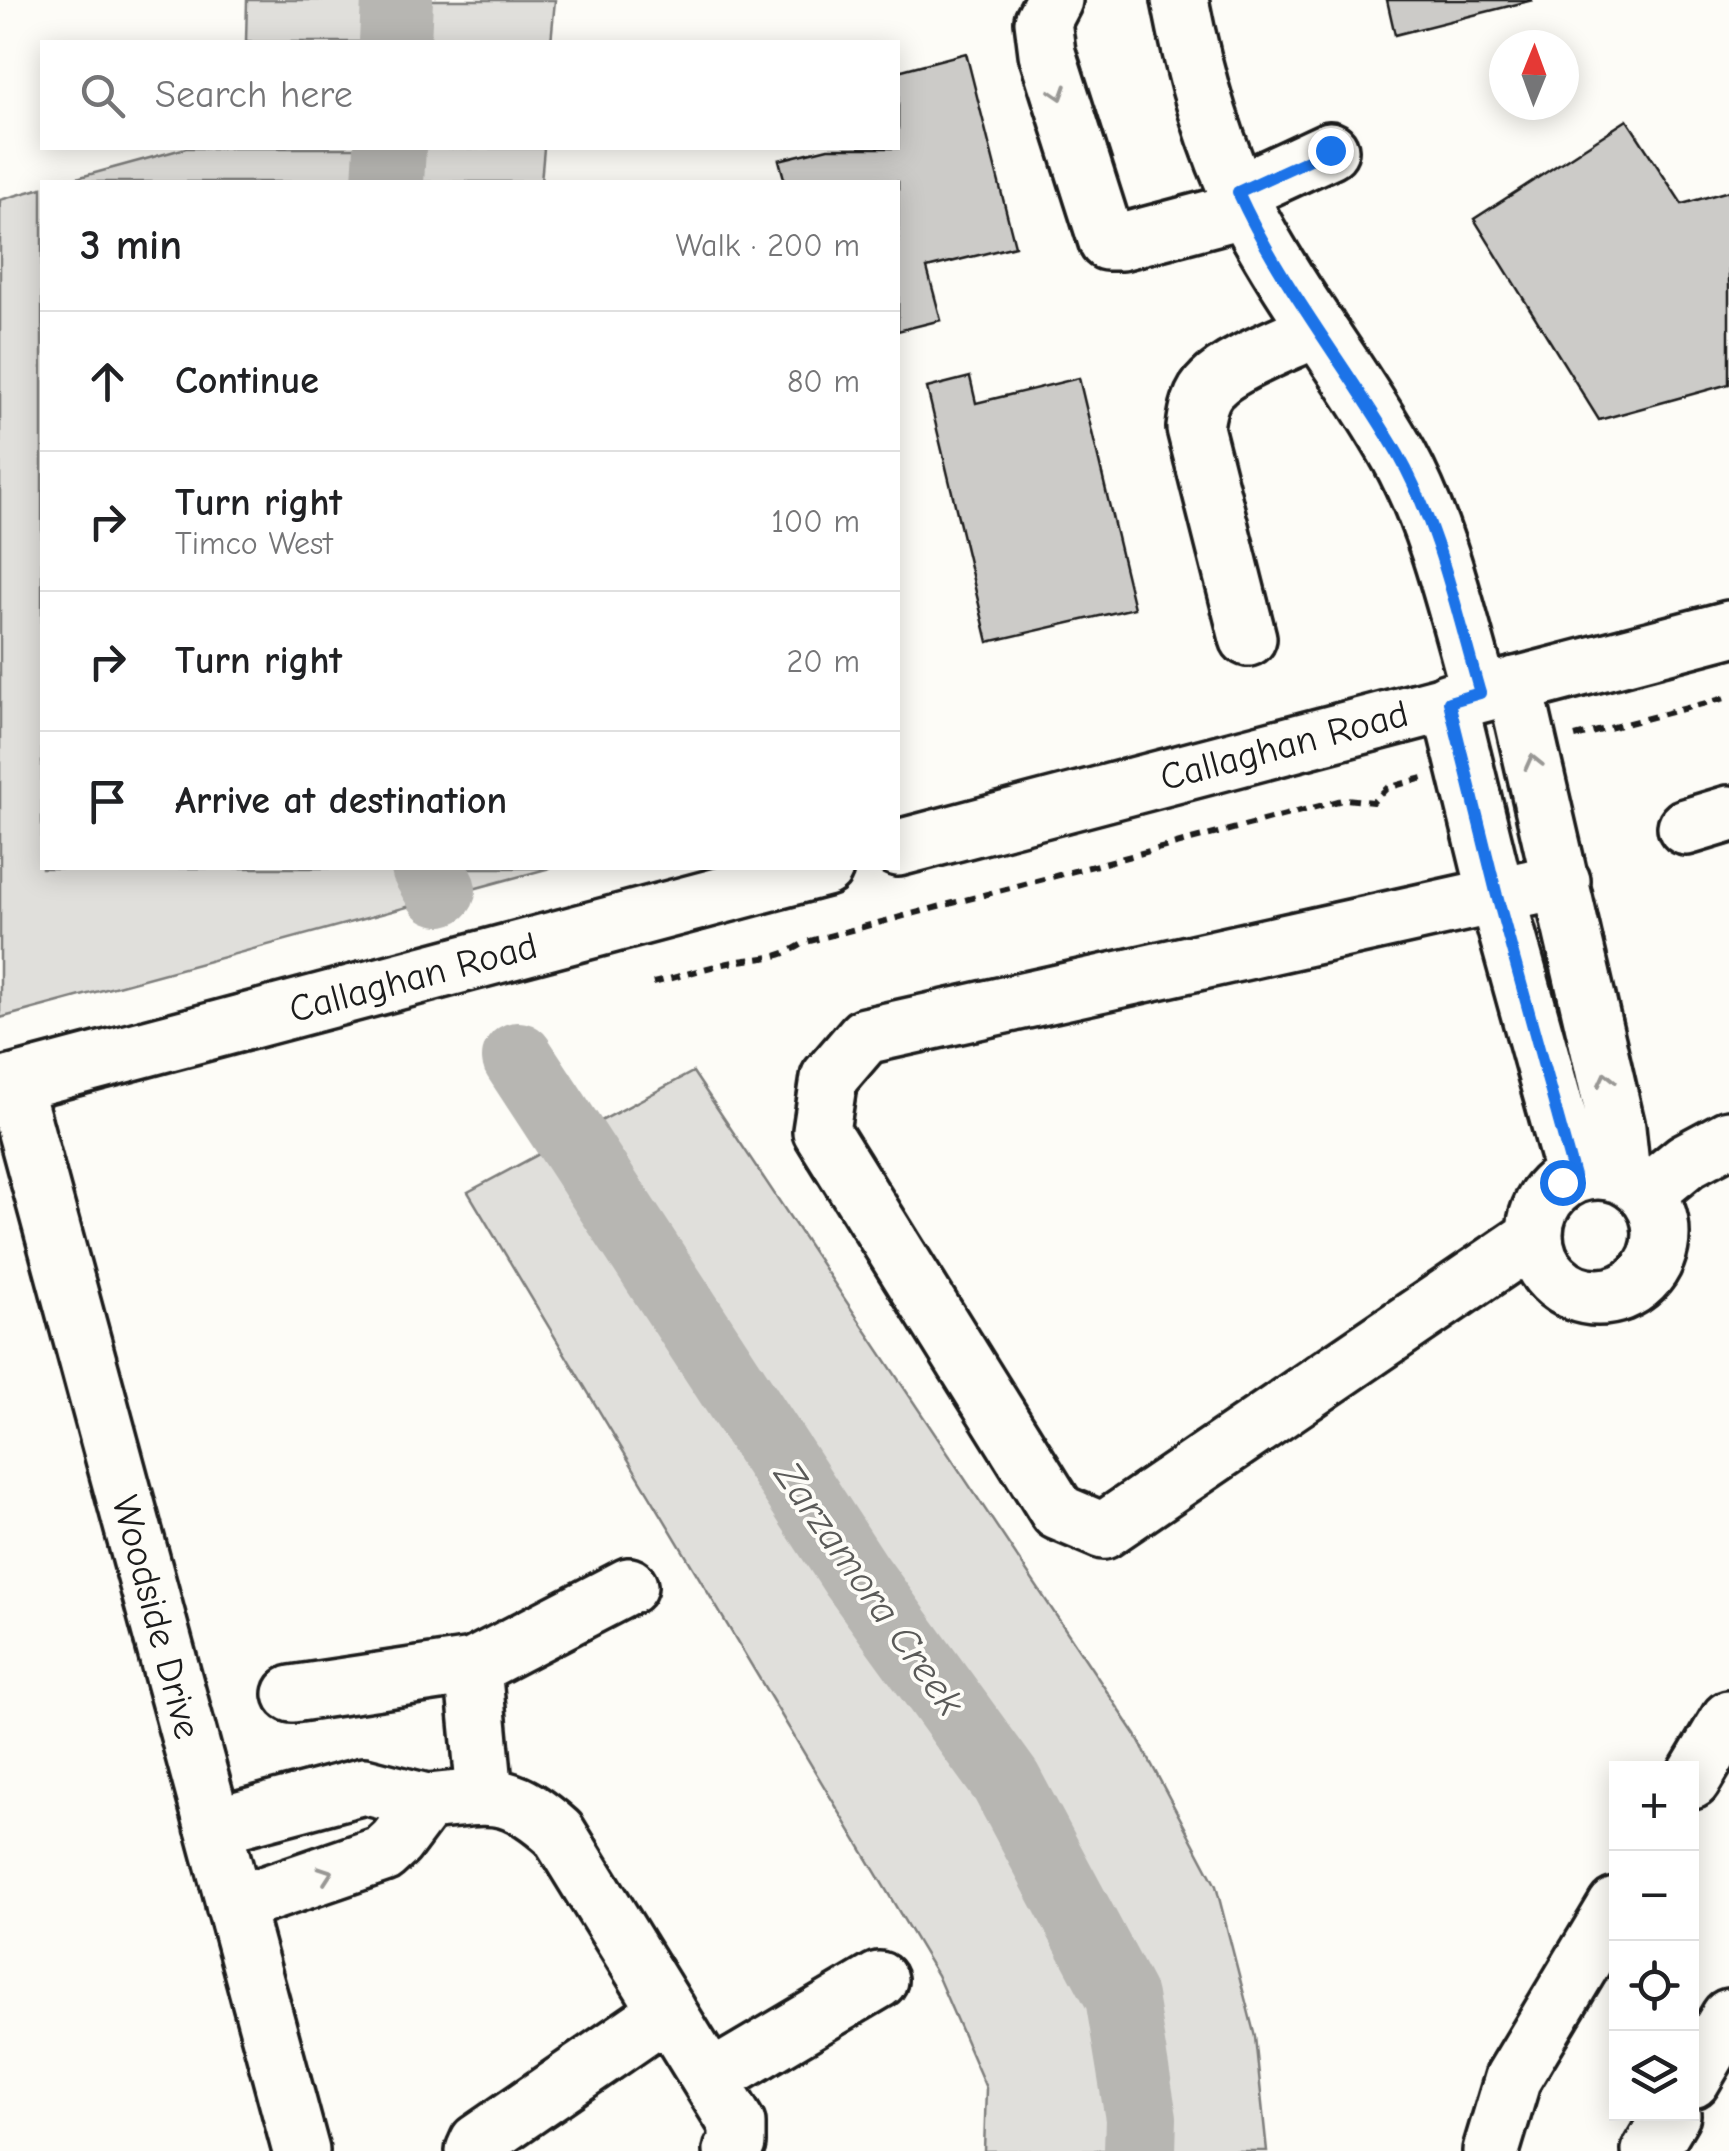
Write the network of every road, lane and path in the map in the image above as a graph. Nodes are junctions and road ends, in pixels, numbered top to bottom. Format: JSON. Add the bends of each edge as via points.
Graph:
{"nodes":[{"id":1,"x":1054,"y":0,"type":"edge"},
{"id":2,"x":1180,"y":0,"type":"edge"},
{"id":3,"x":1330,"y":150,"type":"dead end"},
{"id":4,"x":1242,"y":200,"type":"junction"},
{"id":5,"x":1318,"y":328,"type":"junction"},
{"id":6,"x":1729,"y":629,"type":"edge"},
{"id":7,"x":1248,"y":638,"type":"dead end"},
{"id":8,"x":1481,"y":693,"type":"junction"},
{"id":9,"x":1729,"y":697,"type":"edge"},
{"id":10,"x":1567,"y":739,"type":"dead end"},
{"id":11,"x":1425,"y":778,"type":"dead end"},
{"id":12,"x":900,"y":847,"type":"edge"},
{"id":13,"x":817,"y":870,"type":"edge"},
{"id":14,"x":1562,"y":881,"type":"junction"},
{"id":15,"x":1497,"y":896,"type":"junction"},
{"id":16,"x":652,"y":983,"type":"dead end"},
{"id":17,"x":6,"y":1085,"type":"edge"},
{"id":18,"x":1729,"y":1138,"type":"edge"},
{"id":19,"x":1614,"y":1181,"type":"junction"},
{"id":20,"x":1534,"y":1237,"type":"junction"},
{"id":21,"x":628,"y":1586,"type":"dead end"},
{"id":22,"x":473,"y":1667,"type":"junction"},
{"id":23,"x":292,"y":1694,"type":"dead end"},
{"id":24,"x":1729,"y":1719,"type":"edge"},
{"id":25,"x":1699,"y":1769,"type":"edge"},
{"id":26,"x":485,"y":1796,"type":"junction"},
{"id":27,"x":426,"y":1802,"type":"junction"},
{"id":28,"x":213,"y":1826,"type":"junction"},
{"id":29,"x":234,"y":1905,"type":"junction"},
{"id":30,"x":1609,"y":1918,"type":"edge"},
{"id":31,"x":879,"y":1980,"type":"dead end"},
{"id":32,"x":668,"y":2011,"type":"junction"},
{"id":33,"x":1729,"y":2016,"type":"edge"},
{"id":34,"x":1699,"y":2068,"type":"edge"},
{"id":35,"x":710,"y":2080,"type":"junction"},
{"id":36,"x":1668,"y":2121,"type":"edge"},
{"id":37,"x":301,"y":2151,"type":"edge"},
{"id":38,"x":474,"y":2151,"type":"edge"},
{"id":39,"x":732,"y":2151,"type":"edge"},
{"id":40,"x":1491,"y":2151,"type":"edge"},
{"id":41,"x":1650,"y":2151,"type":"edge"}],
"edges":[{"from":1,"to":4,"type":"street","one_way":true,"via":[[1043,21],[1047,53],[1107,242]]},
{"from":2,"to":4,"type":"street","via":[[1194,72]]},
{"from":3,"to":4,"type":"street"},
{"from":4,"to":5,"type":"street"},
{"from":5,"to":7,"type":"street","via":[[1211,384],[1198,407],[1195,428]]},
{"from":5,"to":8,"type":"street","via":[[1400,457],[1426,511]]},
{"from":6,"to":8,"type":"street","name":"Callaghan Road"},
{"from":8,"to":12,"type":"street","name":"Callaghan Road"},
{"from":14,"to":8,"type":"street","one_way":true},
{"from":8,"to":15,"type":"street"},
{"from":9,"to":10,"type":"path"},
{"from":11,"to":16,"type":"path","via":[[1388,788],[1372,802],[1346,799],[806,942],[767,960]]},
{"from":13,"to":17,"type":"street","name":"Callaghan Road"},
{"from":14,"to":15,"type":"street"},
{"from":19,"to":14,"type":"street","one_way":true,"via":[[1617,1128]]},
{"from":15,"to":19,"type":"street"},
{"from":15,"to":20,"type":"street","via":[[865,1036],[828,1078],[821,1131],[1058,1512],[1104,1532]]},
{"from":17,"to":28,"type":"street","name":"Woodside Drive"},
{"from":18,"to":19,"type":"street","via":[[1686,1161]]},
{"from":19,"to":20,"type":"street","via":[[1546,1196]]},
{"from":19,"to":20,"type":"street","via":[[1661,1221],[1662,1242],[1644,1279],[1606,1297],[1566,1289],[1544,1266]]},
{"from":21,"to":22,"type":"street"},
{"from":22,"to":23,"type":"street"},
{"from":22,"to":26,"type":"street"},
{"from":24,"to":25,"type":"street"},
{"from":26,"to":27,"type":"street"},
{"from":26,"to":32,"type":"street","via":[[533,1810],[558,1833]]},
{"from":27,"to":28,"type":"street","via":[[364,1786]]},
{"from":29,"to":27,"type":"street","one_way":true,"via":[[383,1854]]},
{"from":28,"to":29,"type":"street","name":"Woodside Drive"},
{"from":29,"to":37,"type":"street","name":"Woodside Drive"},
{"from":30,"to":40,"type":"street","via":[[1512,2078]]},
{"from":31,"to":35,"type":"street"},
{"from":32,"to":35,"type":"street"},
{"from":32,"to":38,"type":"street"},
{"from":33,"to":34,"type":"street"},
{"from":35,"to":39,"type":"street","via":[[737,2124]]},
{"from":36,"to":41,"type":"street"}]}
